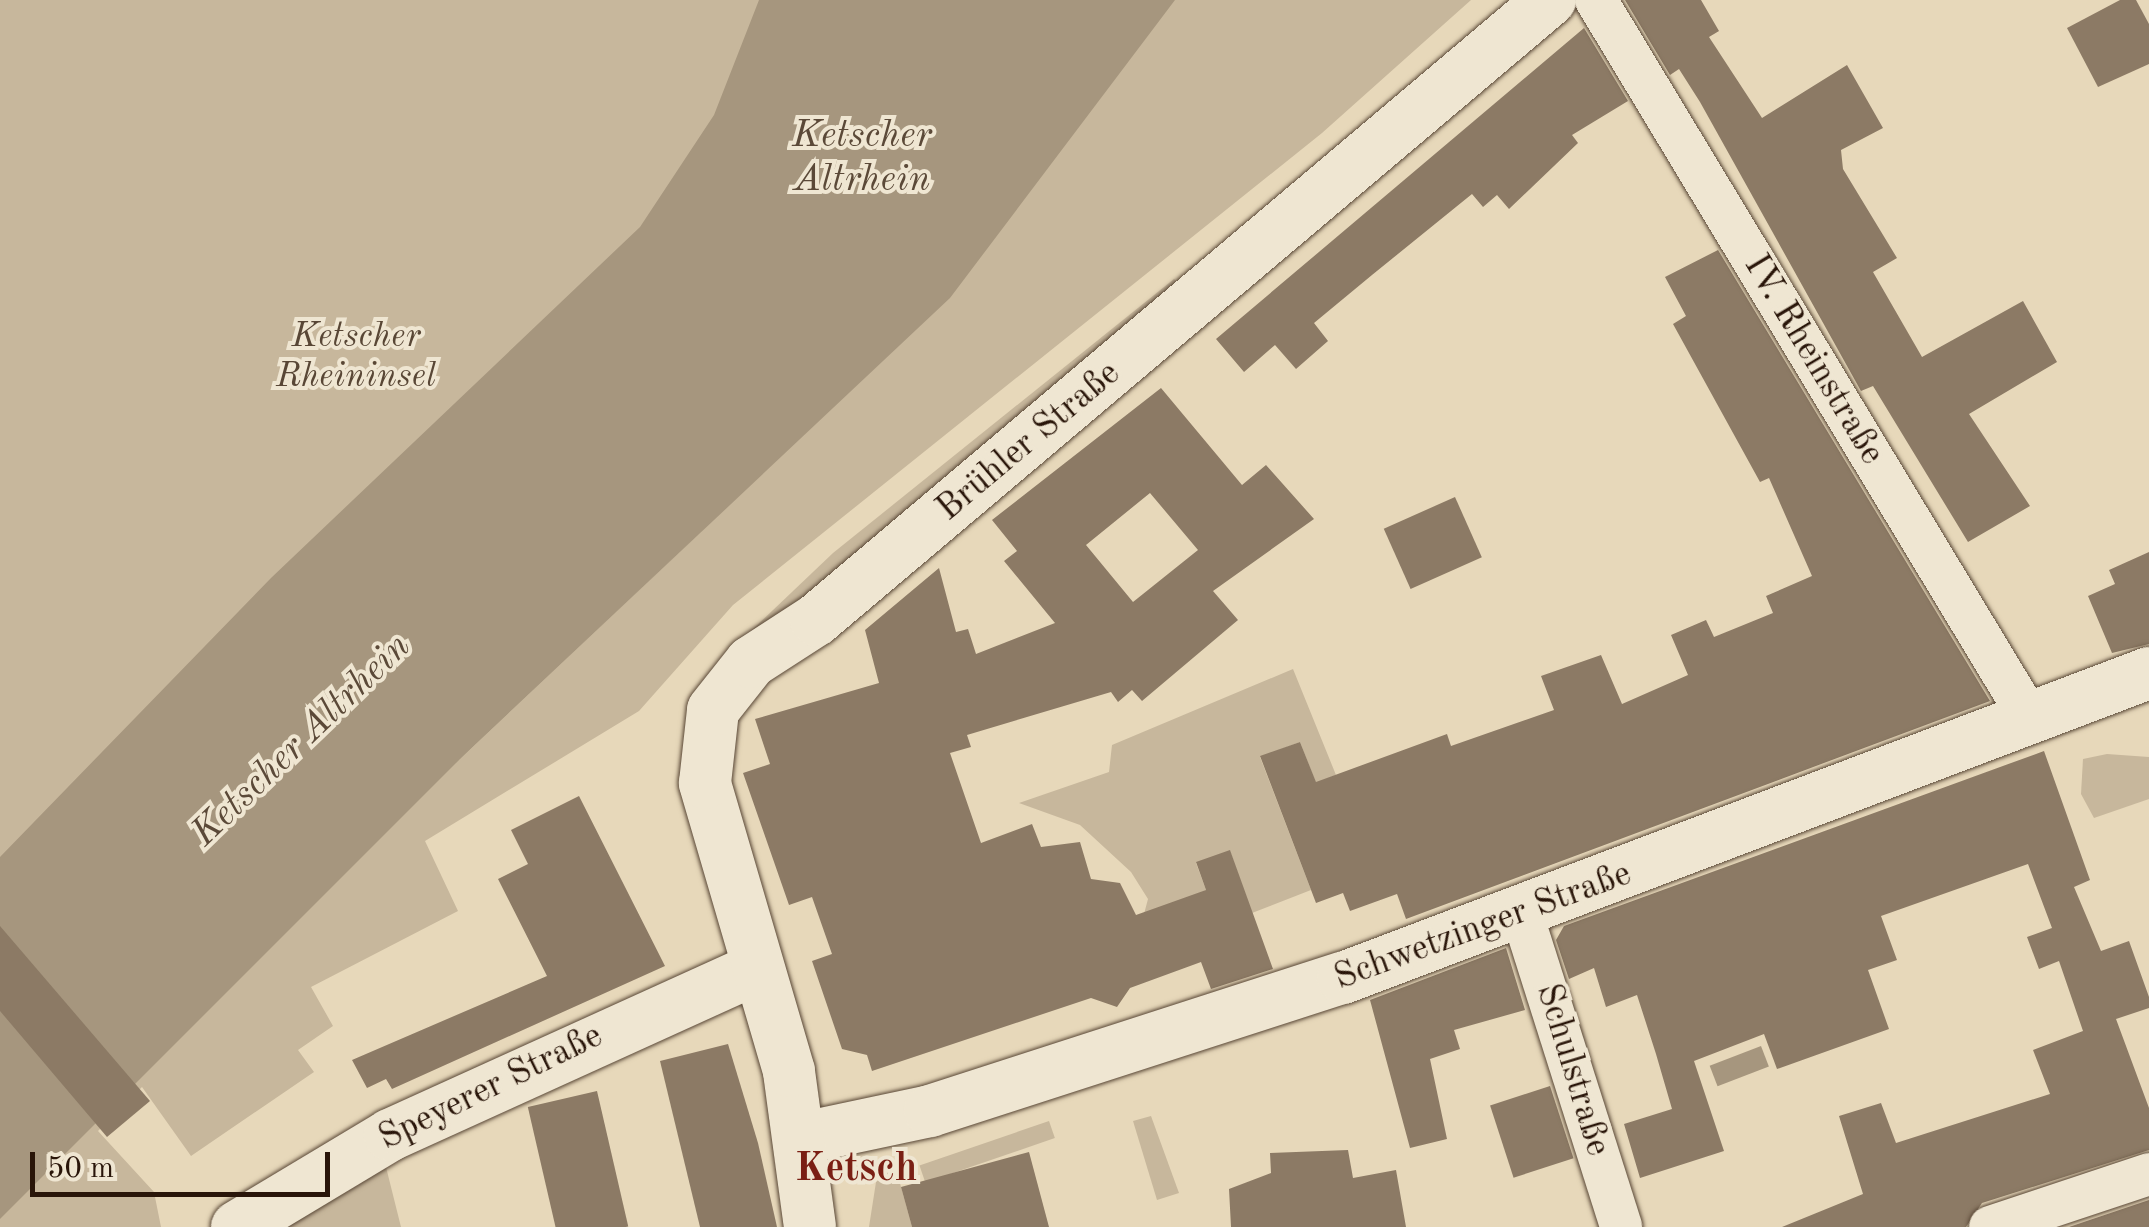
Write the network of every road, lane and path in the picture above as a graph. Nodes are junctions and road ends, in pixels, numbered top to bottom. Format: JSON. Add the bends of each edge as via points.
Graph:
{"nodes":[{"id":1,"x":1550,"y":0,"type":"edge"},
{"id":2,"x":1596,"y":0,"type":"edge"},
{"id":3,"x":2149,"y":673,"type":"edge"},
{"id":4,"x":2030,"y":719,"type":"junction"},
{"id":5,"x":1522,"y":914,"type":"junction"},
{"id":6,"x":756,"y":969,"type":"junction"},
{"id":7,"x":803,"y":1138,"type":"junction"},
{"id":8,"x":2149,"y":1174,"type":"edge"},
{"id":9,"x":237,"y":1227,"type":"edge"},
{"id":10,"x":810,"y":1227,"type":"edge"},
{"id":11,"x":1621,"y":1227,"type":"edge"},
{"id":12,"x":1990,"y":1227,"type":"edge"}],
"edges":[{"from":1,"to":6,"type":"street","name":"Brühler Straße","via":[[816,620],[751,662],[713,710],[702,747]]},
{"from":2,"to":4,"type":"street","name":"IV. Rheinstraße"},
{"from":3,"to":4,"type":"street","name":"Schwetzinger Straße"},
{"from":4,"to":5,"type":"street","name":"Schwetzinger Straße"},
{"from":5,"to":7,"type":"street","name":"Schwetzinger Straße","via":[[930,1111]]},
{"from":5,"to":11,"type":"street","name":"Schulstraße"},
{"from":6,"to":7,"type":"street","name":"Brühler Straße"},
{"from":6,"to":9,"type":"street","name":"Speyerer Straße","via":[[390,1135]]},
{"from":7,"to":10,"type":"street","name":"Brühler Straße"},
{"from":8,"to":12,"type":"street"}]}
